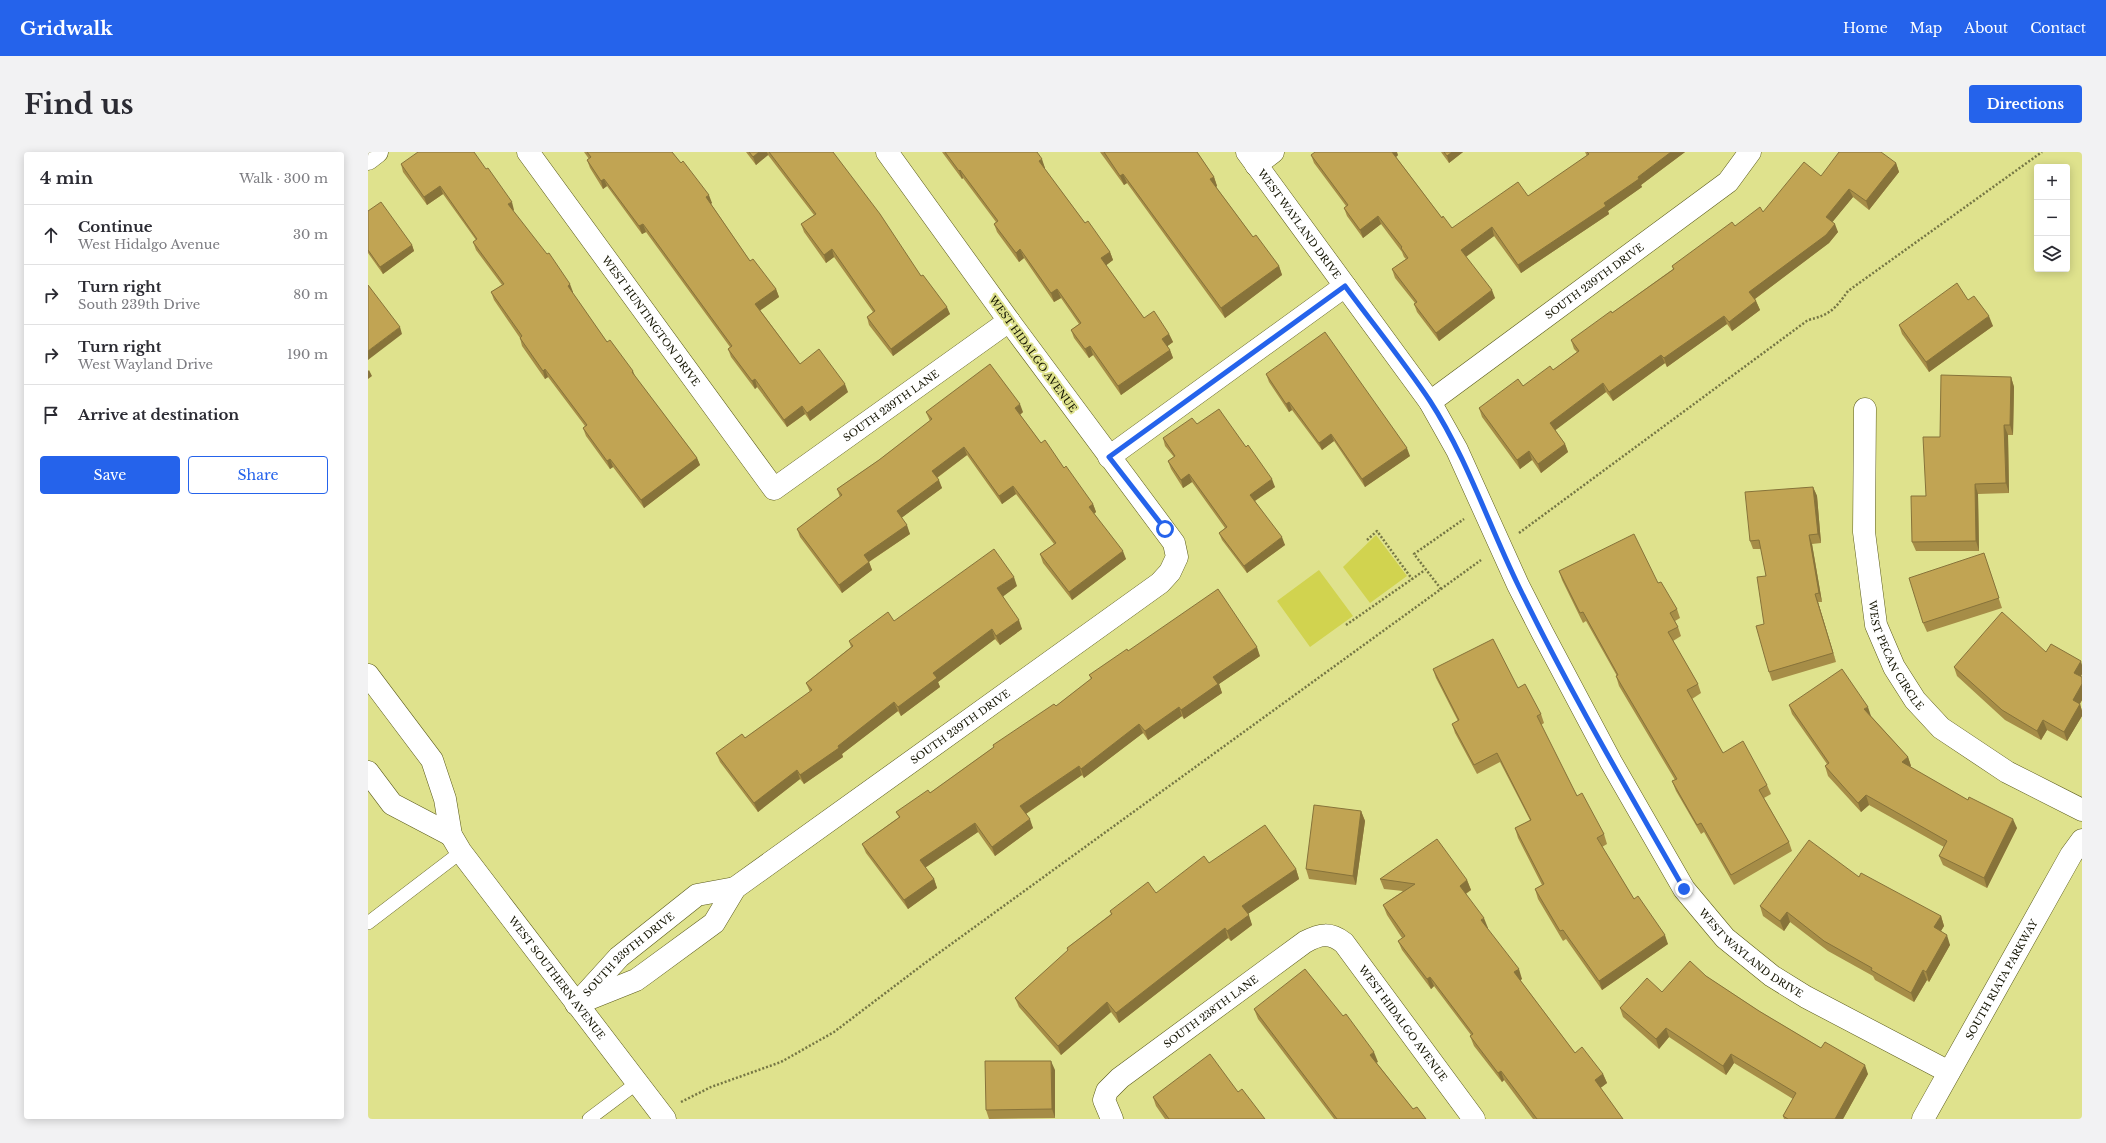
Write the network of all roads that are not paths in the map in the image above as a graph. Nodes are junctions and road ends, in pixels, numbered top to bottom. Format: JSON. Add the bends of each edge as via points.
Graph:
{"nodes":[{"id":1,"x":377,"y":152,"type":"edge"},
{"id":2,"x":528,"y":152,"type":"edge"},
{"id":3,"x":887,"y":152,"type":"edge"},
{"id":4,"x":1750,"y":152,"type":"edge"},
{"id":5,"x":1259,"y":156,"type":"edge"},
{"id":6,"x":368,"y":159,"type":"edge"},
{"id":7,"x":1345,"y":286,"type":"junction"},
{"id":8,"x":1009,"y":321,"type":"junction"},
{"id":9,"x":1430,"y":402,"type":"junction"},
{"id":10,"x":1865,"y":409,"type":"dead end"},
{"id":11,"x":1109,"y":457,"type":"junction"},
{"id":12,"x":774,"y":489,"type":"joint"},
{"id":13,"x":1177,"y":556,"type":"joint"},
{"id":14,"x":368,"y":676,"type":"edge"},
{"id":15,"x":368,"y":772,"type":"edge"},
{"id":16,"x":2082,"y":810,"type":"edge"},
{"id":17,"x":2082,"y":840,"type":"edge"},
{"id":18,"x":456,"y":844,"type":"junction"},
{"id":19,"x":735,"y":888,"type":"junction"},
{"id":20,"x":368,"y":923,"type":"edge"},
{"id":21,"x":1327,"y":934,"type":"joint"},
{"id":22,"x":576,"y":1004,"type":"junction"},
{"id":23,"x":1950,"y":1072,"type":"junction"},
{"id":24,"x":637,"y":1083,"type":"junction"},
{"id":25,"x":1108,"y":1109,"type":"edge"},
{"id":26,"x":662,"y":1116,"type":"edge"},
{"id":27,"x":589,"y":1119,"type":"edge"},
{"id":28,"x":1474,"y":1119,"type":"edge"},
{"id":29,"x":1923,"y":1119,"type":"edge"}],
"edges":[{"from":1,"to":6,"type":"street"},
{"from":2,"to":12,"type":"street","name":"WEST HUNTINGTON DRIVE"},
{"from":3,"to":8,"type":"street","name":"WEST HIDALGO AVENUE"},
{"from":4,"to":9,"type":"street","name":"SOUTH 239TH DRIVE","via":[[1728,182]]},
{"from":5,"to":7,"type":"street","name":"WEST WAYLAND DRIVE"},
{"from":7,"to":9,"type":"street","name":"WEST WAYLAND DRIVE"},
{"from":7,"to":11,"type":"street"},
{"from":8,"to":11,"type":"street","name":"WEST HIDALGO AVENUE"},
{"from":8,"to":12,"type":"street","name":"SOUTH 239TH LANE"},
{"from":9,"to":23,"type":"street","name":"WEST WAYLAND DRIVE","via":[[1457,450],[1518,585],[1611,762],[1684,889],[1725,938],[1772,976]]},
{"from":10,"to":16,"type":"street","name":"WEST PECAN CIRCLE","via":[[1864,532],[1876,625],[1894,667],[1915,700],[1941,728],[2007,772]]},
{"from":11,"to":13,"type":"street","name":"WEST HIDALGO AVENUE","via":[[1165,529],[1174,543]]},
{"from":13,"to":19,"type":"street","name":"SOUTH 239TH DRIVE","via":[[1170,572],[1160,583]]},
{"from":14,"to":18,"type":"street","name":"WEST SOUTHERN AVENUE","via":[[432,760]]},
{"from":15,"to":18,"type":"street","name":"WEST SOUTHERN AVENUE","via":[[392,804]]},
{"from":17,"to":23,"type":"street","name":"SOUTH RIATA PARKWAY","via":[[2071,855]]},
{"from":18,"to":20,"type":"lane"},
{"from":18,"to":22,"type":"street","name":"WEST SOUTHERN AVENUE"},
{"from":19,"to":22,"type":"street","name":"SOUTH 239TH DRIVE","via":[[697,895],[619,957]]},
{"from":19,"to":22,"type":"street","name":"SOUTH 239TH DRIVE","via":[[714,923],[644,975]]},
{"from":21,"to":25,"type":"street","name":"SOUTH 238TH LANE","via":[[1305,942],[1120,1078],[1107,1091]]},
{"from":21,"to":28,"type":"street","name":"WEST HIDALGO AVENUE","via":[[1336,936],[1344,943]]},
{"from":22,"to":24,"type":"street","name":"WEST SOUTHERN AVENUE"},
{"from":23,"to":29,"type":"street","name":"SOUTH RIATA PARKWAY"},
{"from":24,"to":26,"type":"street","name":"WEST SOUTHERN AVENUE"},
{"from":24,"to":27,"type":"lane"}]}
